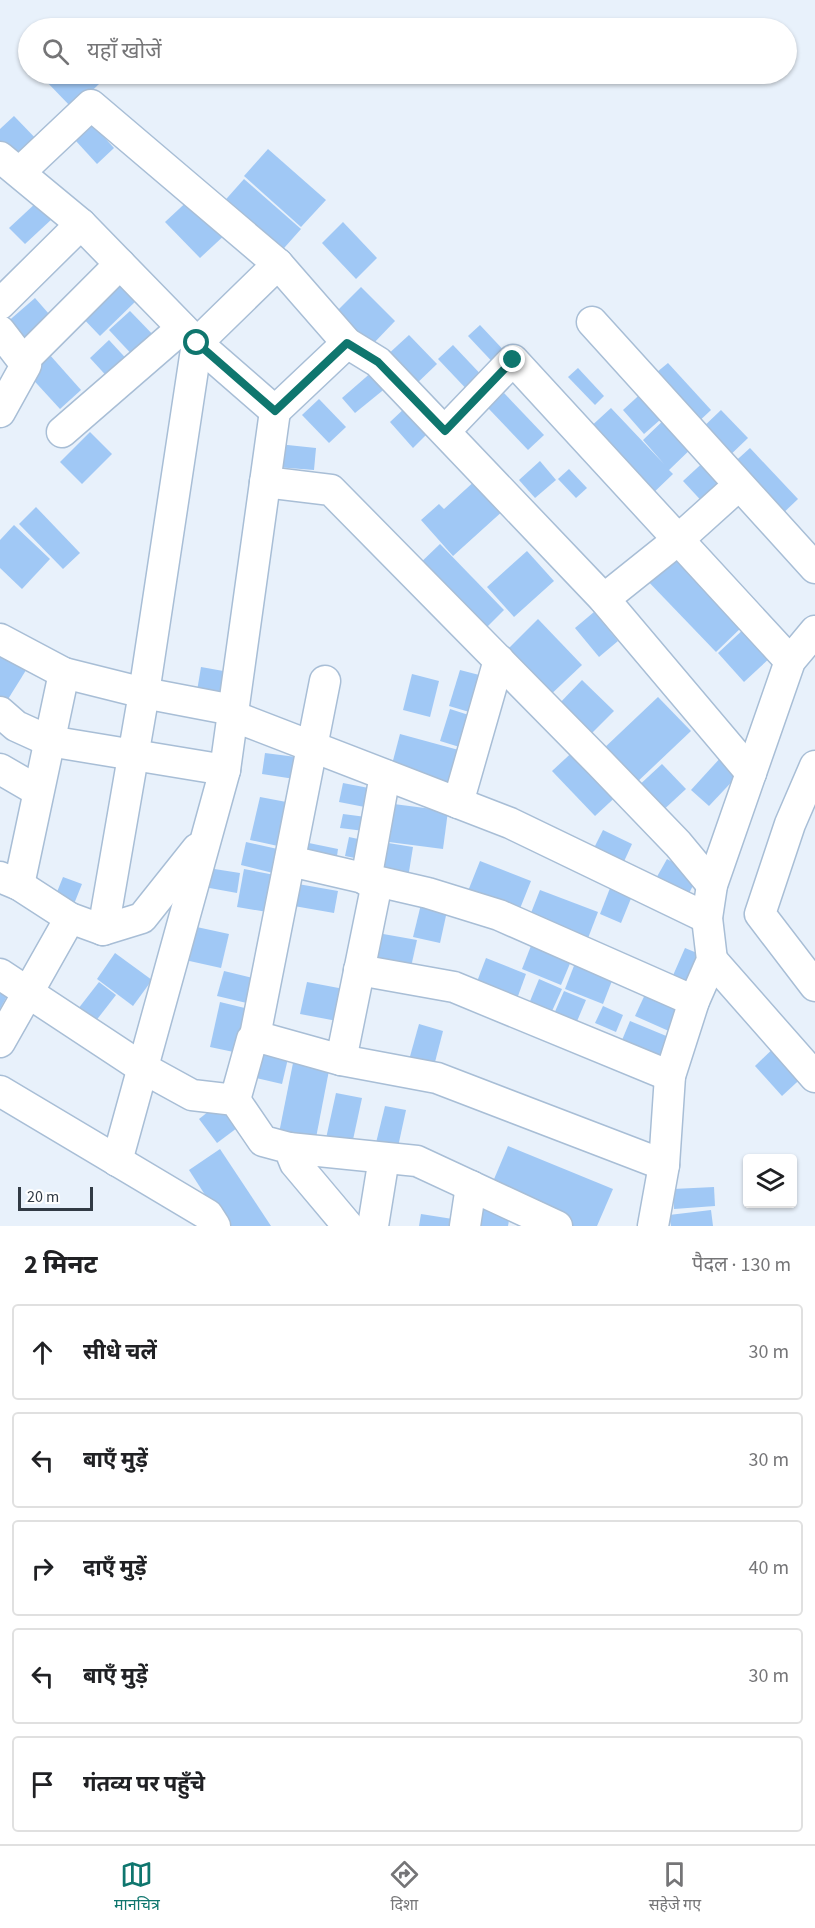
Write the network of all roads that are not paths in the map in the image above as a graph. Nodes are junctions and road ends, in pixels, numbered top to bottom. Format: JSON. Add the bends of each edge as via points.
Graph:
{"nodes":[{"id":1,"x":7,"y":166,"type":"edge"},
{"id":2,"x":81,"y":224,"type":"junction"},
{"id":3,"x":120,"y":264,"type":"junction"},
{"id":4,"x":278,"y":264,"type":"junction"},
{"id":5,"x":0,"y":304,"type":"edge"},
{"id":6,"x":592,"y":322,"type":"dead end"},
{"id":7,"x":0,"y":331,"type":"edge"},
{"id":8,"x":189,"y":336,"type":"junction"},
{"id":9,"x":347,"y":343,"type":"junction"},
{"id":10,"x":24,"y":360,"type":"junction"},
{"id":11,"x":275,"y":411,"type":"junction"},
{"id":12,"x":0,"y":412,"type":"edge"},
{"id":13,"x":445,"y":431,"type":"junction"},
{"id":14,"x":62,"y":432,"type":"dead end"},
{"id":15,"x":266,"y":482,"type":"junction"},
{"id":16,"x":739,"y":485,"type":"junction"},
{"id":17,"x":679,"y":539,"type":"junction"},
{"id":18,"x":815,"y":568,"type":"edge"},
{"id":19,"x":604,"y":599,"type":"junction"},
{"id":20,"x":815,"y":631,"type":"edge"},
{"id":21,"x":0,"y":639,"type":"edge"},
{"id":22,"x":499,"y":660,"type":"junction"},
{"id":23,"x":790,"y":661,"type":"junction"},
{"id":24,"x":64,"y":673,"type":"junction"},
{"id":25,"x":325,"y":681,"type":"dead end"},
{"id":26,"x":144,"y":693,"type":"junction"},
{"id":27,"x":0,"y":712,"type":"edge"},
{"id":28,"x":233,"y":713,"type":"junction"},
{"id":29,"x":49,"y":741,"type":"junction"},
{"id":30,"x":312,"y":747,"type":"junction"},
{"id":31,"x":132,"y":756,"type":"junction"},
{"id":32,"x":815,"y":766,"type":"edge"},
{"id":33,"x":0,"y":769,"type":"edge"},
{"id":34,"x":225,"y":770,"type":"junction"},
{"id":35,"x":751,"y":773,"type":"junction"},
{"id":36,"x":385,"y":774,"type":"junction"},
{"id":37,"x":38,"y":791,"type":"junction"},
{"id":38,"x":458,"y":803,"type":"junction"},
{"id":39,"x":206,"y":837,"type":"junction"},
{"id":40,"x":290,"y":861,"type":"junction"},
{"id":41,"x":10,"y":881,"type":"edge"},
{"id":42,"x":372,"y":881,"type":"junction"},
{"id":43,"x":712,"y":885,"type":"junction"},
{"id":44,"x":70,"y":918,"type":"junction"},
{"id":45,"x":707,"y":918,"type":"junction"},
{"id":46,"x":103,"y":930,"type":"junction"},
{"id":47,"x":712,"y":960,"type":"junction"},
{"id":48,"x":359,"y":970,"type":"junction"},
{"id":49,"x":0,"y":974,"type":"edge"},
{"id":50,"x":815,"y":986,"type":"edge"},
{"id":51,"x":27,"y":993,"type":"junction"},
{"id":52,"x":694,"y":1001,"type":"junction"},
{"id":53,"x":255,"y":1036,"type":"junction"},
{"id":54,"x":0,"y":1042,"type":"edge"},
{"id":55,"x":341,"y":1059,"type":"junction"},
{"id":56,"x":141,"y":1067,"type":"junction"},
{"id":57,"x":670,"y":1077,"type":"junction"},
{"id":58,"x":815,"y":1077,"type":"edge"},
{"id":59,"x":0,"y":1091,"type":"edge"},
{"id":60,"x":235,"y":1100,"type":"junction"},
{"id":61,"x":289,"y":1148,"type":"junction"},
{"id":62,"x":384,"y":1158,"type":"junction"},
{"id":63,"x":117,"y":1161,"type":"junction"},
{"id":64,"x":664,"y":1165,"type":"junction"},
{"id":65,"x":471,"y":1186,"type":"junction"},
{"id":66,"x":551,"y":1225,"type":"edge"},
{"id":67,"x":215,"y":1226,"type":"edge"},
{"id":68,"x":348,"y":1226,"type":"edge"},
{"id":69,"x":373,"y":1226,"type":"edge"},
{"id":70,"x":465,"y":1226,"type":"edge"},
{"id":71,"x":653,"y":1226,"type":"edge"}],
"edges":[{"from":1,"to":2,"type":"street"},
{"from":1,"to":4,"type":"street","via":[[91,105]]},
{"from":2,"to":3,"type":"street"},
{"from":2,"to":5,"type":"street"},
{"from":3,"to":8,"type":"street"},
{"from":3,"to":10,"type":"street"},
{"from":4,"to":8,"type":"street"},
{"from":4,"to":9,"type":"street"},
{"from":6,"to":16,"type":"street"},
{"from":7,"to":10,"type":"street"},
{"from":8,"to":11,"type":"street"},
{"from":8,"to":14,"type":"street"},
{"from":8,"to":26,"type":"street"},
{"from":9,"to":11,"type":"street"},
{"from":9,"to":13,"type":"street","via":[[378,362]]},
{"from":10,"to":12,"type":"street","via":[[26,365]]},
{"from":11,"to":15,"type":"street"},
{"from":13,"to":17,"type":"street","via":[[513,360]]},
{"from":13,"to":19,"type":"street"},
{"from":15,"to":22,"type":"street","via":[[331,490]]},
{"from":15,"to":28,"type":"street"},
{"from":16,"to":17,"type":"street"},
{"from":16,"to":18,"type":"street"},
{"from":17,"to":19,"type":"street"},
{"from":17,"to":23,"type":"street"},
{"from":19,"to":35,"type":"street"},
{"from":20,"to":23,"type":"street"},
{"from":21,"to":24,"type":"street"},
{"from":22,"to":38,"type":"street"},
{"from":22,"to":43,"type":"street","via":[[678,844]]},
{"from":23,"to":35,"type":"street"},
{"from":24,"to":26,"type":"street"},
{"from":24,"to":29,"type":"street"},
{"from":25,"to":30,"type":"street"},
{"from":26,"to":28,"type":"street"},
{"from":26,"to":31,"type":"street"},
{"from":27,"to":29,"type":"street","via":[[16,726]]},
{"from":28,"to":30,"type":"street"},
{"from":28,"to":34,"type":"street"},
{"from":29,"to":31,"type":"street"},
{"from":29,"to":37,"type":"street"},
{"from":30,"to":36,"type":"street"},
{"from":30,"to":40,"type":"street"},
{"from":31,"to":34,"type":"street"},
{"from":31,"to":46,"type":"street"},
{"from":32,"to":50,"type":"street","via":[[790,824],[760,914]]},
{"from":33,"to":37,"type":"street"},
{"from":34,"to":39,"type":"street"},
{"from":35,"to":43,"type":"street"},
{"from":36,"to":38,"type":"street"},
{"from":36,"to":42,"type":"street"},
{"from":37,"to":41,"type":"street"},
{"from":38,"to":45,"type":"street","via":[[510,823]]},
{"from":39,"to":46,"type":"street","via":[[142,918]]},
{"from":39,"to":56,"type":"street"},
{"from":40,"to":42,"type":"street"},
{"from":40,"to":53,"type":"street"},
{"from":41,"to":44,"type":"street"},
{"from":42,"to":48,"type":"street"},
{"from":42,"to":52,"type":"street","via":[[499,915]]},
{"from":43,"to":45,"type":"street"},
{"from":44,"to":46,"type":"street"},
{"from":44,"to":51,"type":"street"},
{"from":45,"to":47,"type":"street"},
{"from":47,"to":52,"type":"street"},
{"from":47,"to":58,"type":"street"},
{"from":48,"to":55,"type":"street"},
{"from":48,"to":57,"type":"street","via":[[454,987]]},
{"from":49,"to":51,"type":"street"},
{"from":51,"to":54,"type":"street"},
{"from":51,"to":56,"type":"street"},
{"from":52,"to":57,"type":"street"},
{"from":53,"to":55,"type":"street"},
{"from":53,"to":60,"type":"street"},
{"from":55,"to":64,"type":"street","via":[[437,1078]]},
{"from":56,"to":60,"type":"street","via":[[192,1095]]},
{"from":56,"to":63,"type":"street"},
{"from":57,"to":64,"type":"street"},
{"from":59,"to":63,"type":"street"},
{"from":60,"to":61,"type":"street","via":[[263,1141]]},
{"from":61,"to":62,"type":"street"},
{"from":61,"to":68,"type":"street","via":[[295,1163]]},
{"from":62,"to":65,"type":"street","via":[[417,1161]]},
{"from":62,"to":69,"type":"street"},
{"from":63,"to":67,"type":"street","via":[[208,1215]]},
{"from":64,"to":71,"type":"street"},
{"from":65,"to":66,"type":"street"},
{"from":65,"to":70,"type":"street"}]}
